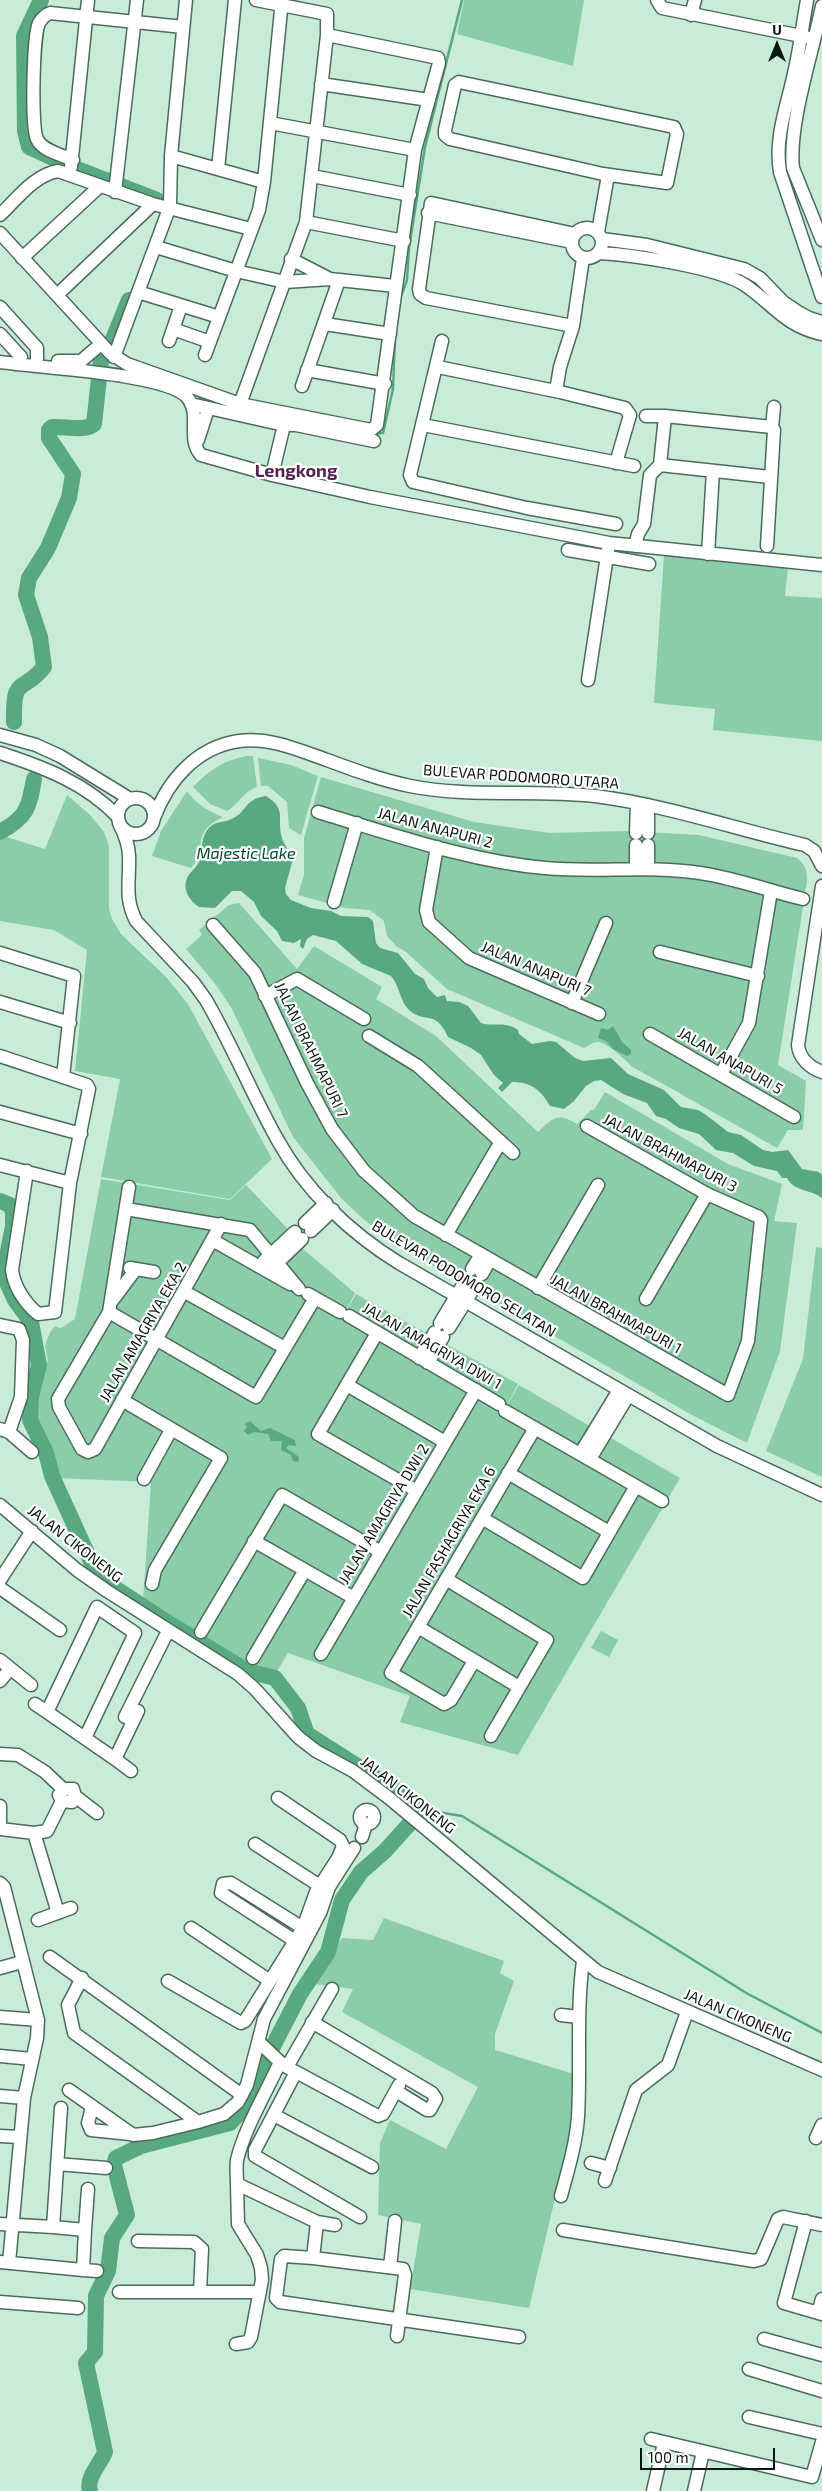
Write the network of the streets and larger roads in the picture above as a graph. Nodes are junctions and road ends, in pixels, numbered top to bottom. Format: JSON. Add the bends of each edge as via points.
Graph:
{"nodes":[{"id":1,"x":88,"y":0,"type":"edge"},
{"id":2,"x":137,"y":0,"type":"edge"},
{"id":3,"x":186,"y":0,"type":"edge"},
{"id":4,"x":235,"y":0,"type":"edge"},
{"id":5,"x":256,"y":0,"type":"edge"},
{"id":6,"x":657,"y":0,"type":"edge"},
{"id":7,"x":695,"y":0,"type":"edge"},
{"id":8,"x":807,"y":0,"type":"edge"},
{"id":9,"x":282,"y":2,"type":"edge"},
{"id":10,"x":822,"y":6,"type":"edge"},
{"id":11,"x":691,"y":15,"type":"junction"},
{"id":12,"x":86,"y":17,"type":"junction"},
{"id":13,"x":135,"y":22,"type":"junction"},
{"id":14,"x":184,"y":28,"type":"junction"},
{"id":15,"x":327,"y":35,"type":"junction"},
{"id":16,"x":800,"y":36,"type":"junction"},
{"id":17,"x":815,"y":40,"type":"junction"},
{"id":18,"x":321,"y":84,"type":"junction"},
{"id":19,"x":429,"y":100,"type":"junction"},
{"id":20,"x":786,"y":108,"type":"junction"},
{"id":21,"x":798,"y":112,"type":"junction"},
{"id":22,"x":270,"y":123,"type":"junction"},
{"id":23,"x":315,"y":131,"type":"junction"},
{"id":24,"x":415,"y":150,"type":"junction"},
{"id":25,"x":171,"y":156,"type":"junction"},
{"id":26,"x":71,"y":167,"type":"junction"},
{"id":27,"x":218,"y":169,"type":"junction"},
{"id":28,"x":603,"y":174,"type":"junction"},
{"id":29,"x":312,"y":176,"type":"junction"},
{"id":30,"x":264,"y":182,"type":"junction"},
{"id":31,"x":100,"y":186,"type":"junction"},
{"id":32,"x":116,"y":187,"type":"junction"},
{"id":33,"x":410,"y":195,"type":"junction"},
{"id":34,"x":162,"y":205,"type":"junction"},
{"id":35,"x":0,"y":215,"type":"edge"},
{"id":36,"x":306,"y":222,"type":"junction"},
{"id":37,"x":252,"y":229,"type":"junction"},
{"id":38,"x":0,"y":233,"type":"edge"},
{"id":39,"x":597,"y":233,"type":"junction"},
{"id":40,"x":573,"y":238,"type":"junction"},
{"id":41,"x":822,"y":240,"type":"edge"},
{"id":42,"x":404,"y":241,"type":"junction"},
{"id":43,"x":647,"y":245,"type":"junction"},
{"id":44,"x":156,"y":247,"type":"junction"},
{"id":45,"x":600,"y":253,"type":"junction"},
{"id":46,"x":667,"y":256,"type":"junction"},
{"id":47,"x":22,"y":258,"type":"junction"},
{"id":48,"x":584,"y":258,"type":"junction"},
{"id":49,"x":644,"y":258,"type":"junction"},
{"id":50,"x":292,"y":259,"type":"junction"},
{"id":51,"x":236,"y":271,"type":"junction"},
{"id":52,"x":760,"y":278,"type":"junction"},
{"id":53,"x":335,"y":279,"type":"junction"},
{"id":54,"x":285,"y":282,"type":"junction"},
{"id":55,"x":395,"y":286,"type":"junction"},
{"id":56,"x":750,"y":290,"type":"junction"},
{"id":57,"x":138,"y":292,"type":"junction"},
{"id":58,"x":56,"y":295,"type":"junction"},
{"id":59,"x":822,"y":297,"type":"edge"},
{"id":60,"x":181,"y":306,"type":"junction"},
{"id":61,"x":0,"y":307,"type":"edge"},
{"id":62,"x":219,"y":317,"type":"junction"},
{"id":63,"x":325,"y":324,"type":"junction"},
{"id":64,"x":573,"y":326,"type":"junction"},
{"id":65,"x":174,"y":329,"type":"junction"},
{"id":66,"x":822,"y":331,"type":"edge"},
{"id":67,"x":0,"y":334,"type":"edge"},
{"id":68,"x":390,"y":334,"type":"junction"},
{"id":69,"x":169,"y":341,"type":"dead end"},
{"id":70,"x":442,"y":341,"type":"dead end"},
{"id":71,"x":210,"y":342,"type":"junction"},
{"id":72,"x":107,"y":350,"type":"junction"},
{"id":73,"x":0,"y":354,"type":"edge"},
{"id":74,"x":205,"y":354,"type":"dead end"},
{"id":75,"x":21,"y":357,"type":"junction"},
{"id":76,"x":37,"y":359,"type":"junction"},
{"id":77,"x":0,"y":362,"type":"edge"},
{"id":78,"x":438,"y":367,"type":"junction"},
{"id":79,"x":307,"y":370,"type":"junction"},
{"id":80,"x":384,"y":384,"type":"junction"},
{"id":81,"x":302,"y":386,"type":"dead end"},
{"id":82,"x":558,"y":391,"type":"junction"},
{"id":83,"x":191,"y":404,"type":"junction"},
{"id":84,"x":240,"y":404,"type":"junction"},
{"id":85,"x":774,"y":407,"type":"dead end"},
{"id":86,"x":208,"y":409,"type":"junction"},
{"id":87,"x":646,"y":416,"type":"dead end"},
{"id":88,"x":665,"y":416,"type":"junction"},
{"id":89,"x":284,"y":425,"type":"junction"},
{"id":90,"x":423,"y":425,"type":"junction"},
{"id":91,"x":772,"y":427,"type":"junction"},
{"id":92,"x":374,"y":441,"type":"dead end"},
{"id":93,"x":196,"y":450,"type":"junction"},
{"id":94,"x":616,"y":463,"type":"junction"},
{"id":95,"x":660,"y":465,"type":"junction"},
{"id":96,"x":634,"y":466,"type":"dead end"},
{"id":97,"x":713,"y":472,"type":"junction"},
{"id":98,"x":272,"y":475,"type":"junction"},
{"id":99,"x":770,"y":477,"type":"junction"},
{"id":100,"x":616,"y":524,"type":"dead end"},
{"id":101,"x":609,"y":543,"type":"junction"},
{"id":102,"x":635,"y":546,"type":"junction"},
{"id":103,"x":767,"y":546,"type":"dead end"},
{"id":104,"x":568,"y":550,"type":"dead end"},
{"id":105,"x":708,"y":554,"type":"junction"},
{"id":106,"x":608,"y":556,"type":"junction"},
{"id":107,"x":820,"y":563,"type":"edge"},
{"id":108,"x":649,"y":564,"type":"dead end"},
{"id":109,"x":588,"y":680,"type":"dead end"},
{"id":110,"x":1,"y":737,"type":"edge"},
{"id":111,"x":0,"y":753,"type":"edge"},
{"id":112,"x":104,"y":785,"type":"junction"},
{"id":113,"x":166,"y":790,"type":"junction"},
{"id":114,"x":95,"y":797,"type":"junction"},
{"id":115,"x":133,"y":798,"type":"junction"},
{"id":116,"x":643,"y":804,"type":"junction"},
{"id":117,"x":318,"y":812,"type":"dead end"},
{"id":118,"x":119,"y":820,"type":"junction"},
{"id":119,"x":152,"y":823,"type":"junction"},
{"id":120,"x":357,"y":824,"type":"junction"},
{"id":121,"x":437,"y":847,"type":"junction"},
{"id":122,"x":129,"y":856,"type":"junction"},
{"id":123,"x":822,"y":866,"type":"edge"},
{"id":124,"x":642,"y":868,"type":"junction"},
{"id":125,"x":822,"y":886,"type":"edge"},
{"id":126,"x":771,"y":892,"type":"junction"},
{"id":127,"x":803,"y":899,"type":"dead end"},
{"id":128,"x":334,"y":902,"type":"dead end"},
{"id":129,"x":606,"y":923,"type":"dead end"},
{"id":130,"x":213,"y":925,"type":"dead end"},
{"id":131,"x":660,"y":952,"type":"dead end"},
{"id":132,"x":0,"y":953,"type":"edge"},
{"id":133,"x":758,"y":976,"type":"junction"},
{"id":134,"x":265,"y":996,"type":"junction"},
{"id":135,"x":0,"y":1002,"type":"edge"},
{"id":136,"x":572,"y":1003,"type":"junction"},
{"id":137,"x":599,"y":1014,"type":"dead end"},
{"id":138,"x":364,"y":1019,"type":"dead end"},
{"id":139,"x":70,"y":1024,"type":"junction"},
{"id":140,"x":650,"y":1034,"type":"dead end"},
{"id":141,"x":368,"y":1036,"type":"dead end"},
{"id":142,"x":0,"y":1056,"type":"edge"},
{"id":143,"x":822,"y":1072,"type":"edge"},
{"id":144,"x":721,"y":1074,"type":"junction"},
{"id":145,"x":63,"y":1077,"type":"junction"},
{"id":146,"x":0,"y":1112,"type":"edge"},
{"id":147,"x":794,"y":1117,"type":"dead end"},
{"id":148,"x":587,"y":1126,"type":"dead end"},
{"id":149,"x":81,"y":1134,"type":"junction"},
{"id":150,"x":500,"y":1143,"type":"junction"},
{"id":151,"x":513,"y":1153,"type":"dead end"},
{"id":152,"x":0,"y":1164,"type":"edge"},
{"id":153,"x":27,"y":1171,"type":"junction"},
{"id":154,"x":70,"y":1183,"type":"junction"},
{"id":155,"x":598,"y":1185,"type":"dead end"},
{"id":156,"x":129,"y":1187,"type":"dead end"},
{"id":157,"x":707,"y":1194,"type":"junction"},
{"id":158,"x":329,"y":1207,"type":"junction"},
{"id":159,"x":126,"y":1210,"type":"junction"},
{"id":160,"x":221,"y":1224,"type":"junction"},
{"id":161,"x":446,"y":1235,"type":"junction"},
{"id":162,"x":214,"y":1240,"type":"junction"},
{"id":163,"x":486,"y":1257,"type":"junction"},
{"id":164,"x":269,"y":1264,"type":"junction"},
{"id":165,"x":117,"y":1265,"type":"junction"},
{"id":166,"x":136,"y":1269,"type":"junction"},
{"id":167,"x":154,"y":1272,"type":"dead end"},
{"id":168,"x":538,"y":1288,"type":"junction"},
{"id":169,"x":185,"y":1292,"type":"junction"},
{"id":170,"x":315,"y":1298,"type":"junction"},
{"id":171,"x":462,"y":1298,"type":"junction"},
{"id":172,"x":646,"y":1299,"type":"dead end"},
{"id":173,"x":110,"y":1308,"type":"junction"},
{"id":174,"x":0,"y":1325,"type":"edge"},
{"id":175,"x":377,"y":1333,"type":"junction"},
{"id":176,"x":157,"y":1339,"type":"junction"},
{"id":177,"x":285,"y":1348,"type":"junction"},
{"id":178,"x":423,"y":1360,"type":"junction"},
{"id":179,"x":347,"y":1385,"type":"junction"},
{"id":180,"x":476,"y":1390,"type":"junction"},
{"id":181,"x":624,"y":1393,"type":"junction"},
{"id":182,"x":727,"y":1395,"type":"joint"},
{"id":183,"x":122,"y":1400,"type":"junction"},
{"id":184,"x":535,"y":1428,"type":"junction"},
{"id":185,"x":4,"y":1430,"type":"edge"},
{"id":186,"x":171,"y":1430,"type":"junction"},
{"id":187,"x":446,"y":1442,"type":"junction"},
{"id":188,"x":32,"y":1452,"type":"dead end"},
{"id":189,"x":585,"y":1456,"type":"junction"},
{"id":190,"x":508,"y":1473,"type":"junction"},
{"id":191,"x":144,"y":1478,"type":"dead end"},
{"id":192,"x":636,"y":1486,"type":"junction"},
{"id":193,"x":417,"y":1491,"type":"junction"},
{"id":194,"x":822,"y":1495,"type":"edge"},
{"id":195,"x":662,"y":1501,"type":"dead end"},
{"id":196,"x":0,"y":1505,"type":"edge"},
{"id":197,"x":482,"y":1518,"type":"junction"},
{"id":198,"x":32,"y":1531,"type":"junction"},
{"id":199,"x":610,"y":1532,"type":"junction"},
{"id":200,"x":254,"y":1541,"type":"junction"},
{"id":201,"x":381,"y":1552,"type":"junction"},
{"id":202,"x":305,"y":1570,"type":"junction"},
{"id":203,"x":446,"y":1579,"type":"junction"},
{"id":204,"x":0,"y":1580,"type":"edge"},
{"id":205,"x":152,"y":1584,"type":"dead end"},
{"id":206,"x":0,"y":1588,"type":"edge"},
{"id":207,"x":107,"y":1591,"type":"junction"},
{"id":208,"x":354,"y":1598,"type":"junction"},
{"id":209,"x":98,"y":1607,"type":"junction"},
{"id":210,"x":418,"y":1627,"type":"junction"},
{"id":211,"x":60,"y":1630,"type":"dead end"},
{"id":212,"x":168,"y":1631,"type":"junction"},
{"id":213,"x":201,"y":1632,"type":"dead end"},
{"id":214,"x":321,"y":1654,"type":"dead end"},
{"id":215,"x":253,"y":1658,"type":"dead end"},
{"id":216,"x":474,"y":1661,"type":"junction"},
{"id":217,"x":5,"y":1665,"type":"edge"},
{"id":218,"x":0,"y":1681,"type":"edge"},
{"id":219,"x":31,"y":1684,"type":"dead end"},
{"id":220,"x":519,"y":1687,"type":"junction"},
{"id":221,"x":35,"y":1704,"type":"dead end"},
{"id":222,"x":138,"y":1711,"type":"dead end"},
{"id":223,"x":47,"y":1712,"type":"junction"},
{"id":224,"x":125,"y":1717,"type":"dead end"},
{"id":225,"x":491,"y":1736,"type":"dead end"},
{"id":226,"x":85,"y":1738,"type":"junction"},
{"id":227,"x":0,"y":1754,"type":"edge"},
{"id":228,"x":115,"y":1759,"type":"junction"},
{"id":229,"x":131,"y":1771,"type":"dead end"},
{"id":230,"x":383,"y":1793,"type":"junction"},
{"id":231,"x":62,"y":1795,"type":"junction"},
{"id":232,"x":278,"y":1798,"type":"dead end"},
{"id":233,"x":0,"y":1806,"type":"edge"},
{"id":234,"x":97,"y":1813,"type":"dead end"},
{"id":235,"x":0,"y":1829,"type":"edge"},
{"id":236,"x":34,"y":1833,"type":"junction"},
{"id":237,"x":362,"y":1837,"type":"dead end"},
{"id":238,"x":255,"y":1844,"type":"dead end"},
{"id":239,"x":354,"y":1848,"type":"dead end"},
{"id":240,"x":0,"y":1884,"type":"edge"},
{"id":241,"x":320,"y":1886,"type":"junction"},
{"id":242,"x":38,"y":1920,"type":"dead end"},
{"id":243,"x":12,"y":1922,"type":"junction"},
{"id":244,"x":0,"y":1927,"type":"edge"},
{"id":245,"x":191,"y":1928,"type":"dead end"},
{"id":246,"x":301,"y":1935,"type":"junction"},
{"id":247,"x":50,"y":1957,"type":"dead end"},
{"id":248,"x":22,"y":1962,"type":"junction"},
{"id":249,"x":585,"y":1963,"type":"junction"},
{"id":250,"x":0,"y":1968,"type":"edge"},
{"id":251,"x":82,"y":1978,"type":"junction"},
{"id":252,"x":168,"y":1980,"type":"dead end"},
{"id":253,"x":270,"y":1981,"type":"junction"},
{"id":254,"x":332,"y":1989,"type":"dead end"},
{"id":255,"x":687,"y":2012,"type":"junction"},
{"id":256,"x":561,"y":2015,"type":"dead end"},
{"id":257,"x":0,"y":2017,"type":"edge"},
{"id":258,"x":580,"y":2017,"type":"junction"},
{"id":259,"x":38,"y":2020,"type":"junction"},
{"id":260,"x":312,"y":2022,"type":"junction"},
{"id":261,"x":0,"y":2056,"type":"edge"},
{"id":262,"x":32,"y":2059,"type":"junction"},
{"id":263,"x":277,"y":2059,"type":"junction"},
{"id":264,"x":822,"y":2070,"type":"edge"},
{"id":265,"x":404,"y":2076,"type":"junction"},
{"id":266,"x":69,"y":2090,"type":"dead end"},
{"id":267,"x":396,"y":2091,"type":"junction"},
{"id":268,"x":242,"y":2095,"type":"junction"},
{"id":269,"x":0,"y":2096,"type":"edge"},
{"id":270,"x":24,"y":2098,"type":"junction"},
{"id":271,"x":92,"y":2107,"type":"junction"},
{"id":272,"x":61,"y":2108,"type":"dead end"},
{"id":273,"x":274,"y":2115,"type":"junction"},
{"id":274,"x":198,"y":2122,"type":"junction"},
{"id":275,"x":822,"y":2125,"type":"edge"},
{"id":276,"x":130,"y":2134,"type":"junction"},
{"id":277,"x":0,"y":2136,"type":"edge"},
{"id":278,"x":20,"y":2137,"type":"junction"},
{"id":279,"x":816,"y":2138,"type":"dead end"},
{"id":280,"x":591,"y":2163,"type":"dead end"},
{"id":281,"x":57,"y":2164,"type":"junction"},
{"id":282,"x":372,"y":2167,"type":"dead end"},
{"id":283,"x":106,"y":2168,"type":"dead end"},
{"id":284,"x":610,"y":2168,"type":"junction"},
{"id":285,"x":605,"y":2181,"type":"dead end"},
{"id":286,"x":237,"y":2184,"type":"junction"},
{"id":287,"x":88,"y":2189,"type":"dead end"},
{"id":288,"x":561,"y":2196,"type":"dead end"},
{"id":289,"x":360,"y":2217,"type":"dead end"},
{"id":290,"x":395,"y":2221,"type":"dead end"},
{"id":291,"x":806,"y":2221,"type":"junction"},
{"id":292,"x":317,"y":2222,"type":"junction"},
{"id":293,"x":6,"y":2225,"type":"edge"},
{"id":294,"x":335,"y":2225,"type":"dead end"},
{"id":295,"x":822,"y":2225,"type":"edge"},
{"id":296,"x":53,"y":2227,"type":"junction"},
{"id":297,"x":85,"y":2230,"type":"junction"},
{"id":298,"x":563,"y":2230,"type":"dead end"},
{"id":299,"x":138,"y":2241,"type":"dead end"},
{"id":300,"x":313,"y":2258,"type":"junction"},
{"id":301,"x":5,"y":2262,"type":"edge"},
{"id":302,"x":390,"y":2267,"type":"junction"},
{"id":303,"x":83,"y":2270,"type":"junction"},
{"id":304,"x":97,"y":2271,"type":"dead end"},
{"id":305,"x":118,"y":2292,"type":"dead end"},
{"id":306,"x":200,"y":2292,"type":"junction"},
{"id":307,"x":260,"y":2292,"type":"junction"},
{"id":308,"x":822,"y":2299,"type":"edge"},
{"id":309,"x":0,"y":2302,"type":"edge"},
{"id":310,"x":78,"y":2308,"type":"dead end"},
{"id":311,"x":820,"y":2313,"type":"edge"},
{"id":312,"x":400,"y":2318,"type":"junction"},
{"id":313,"x":397,"y":2336,"type":"dead end"},
{"id":314,"x":519,"y":2337,"type":"dead end"},
{"id":315,"x":764,"y":2339,"type":"dead end"},
{"id":316,"x":236,"y":2344,"type":"dead end"},
{"id":317,"x":822,"y":2355,"type":"edge"},
{"id":318,"x":749,"y":2370,"type":"dead end"},
{"id":319,"x":822,"y":2391,"type":"edge"},
{"id":320,"x":749,"y":2417,"type":"dead end"},
{"id":321,"x":822,"y":2434,"type":"edge"},
{"id":322,"x":651,"y":2439,"type":"dead end"},
{"id":323,"x":822,"y":2442,"type":"edge"},
{"id":324,"x":664,"y":2443,"type":"junction"},
{"id":325,"x":703,"y":2452,"type":"junction"},
{"id":326,"x":653,"y":2491,"type":"edge"},
{"id":327,"x":694,"y":2491,"type":"edge"}],
"edges":[{"from":1,"to":12,"type":"street"},
{"from":2,"to":13,"type":"street"},
{"from":3,"to":14,"type":"street"},
{"from":4,"to":27,"type":"street"},
{"from":5,"to":9,"type":"street"},
{"from":6,"to":11,"type":"street","via":[[662,8]]},
{"from":7,"to":11,"type":"street"},
{"from":8,"to":16,"type":"street"},
{"from":9,"to":15,"type":"street","via":[[327,14]]},
{"from":9,"to":22,"type":"street"},
{"from":10,"to":17,"type":"street"},
{"from":11,"to":16,"type":"street"},
{"from":12,"to":13,"type":"street"},
{"from":12,"to":26,"type":"street"},
{"from":12,"to":26,"type":"street","via":[[46,15],[37,29],[35,47],[34,129],[37,140]]},
{"from":13,"to":14,"type":"street"},
{"from":13,"to":32,"type":"street"},
{"from":14,"to":25,"type":"street"},
{"from":15,"to":18,"type":"street"},
{"from":15,"to":19,"type":"street","via":[[438,58],[440,63]]},
{"from":16,"to":17,"type":"street"},
{"from":16,"to":20,"type":"street"},
{"from":17,"to":21,"type":"street"},
{"from":18,"to":19,"type":"street"},
{"from":18,"to":23,"type":"street"},
{"from":19,"to":24,"type":"street"},
{"from":20,"to":21,"type":"street"},
{"from":20,"to":59,"type":"street","via":[[778,138],[780,172]]},
{"from":21,"to":41,"type":"street","via":[[793,168]]},
{"from":22,"to":23,"type":"street"},
{"from":22,"to":30,"type":"street"},
{"from":23,"to":24,"type":"street"},
{"from":23,"to":29,"type":"street"},
{"from":24,"to":33,"type":"street"},
{"from":25,"to":27,"type":"street"},
{"from":25,"to":34,"type":"street"},
{"from":26,"to":31,"type":"street"},
{"from":26,"to":35,"type":"street","via":[[46,173]]},
{"from":27,"to":30,"type":"street"},
{"from":28,"to":28,"type":"street","via":[[667,183],[676,130],[463,82],[456,85],[445,130],[450,139]]},
{"from":28,"to":39,"type":"street"},
{"from":29,"to":33,"type":"street"},
{"from":29,"to":36,"type":"street"},
{"from":30,"to":37,"type":"street"},
{"from":31,"to":32,"type":"street"},
{"from":31,"to":47,"type":"street"},
{"from":32,"to":34,"type":"street"},
{"from":33,"to":42,"type":"street"},
{"from":34,"to":37,"type":"street"},
{"from":34,"to":44,"type":"street"},
{"from":34,"to":58,"type":"street"},
{"from":36,"to":42,"type":"street"},
{"from":36,"to":50,"type":"street"},
{"from":37,"to":51,"type":"street"},
{"from":38,"to":47,"type":"street"},
{"from":39,"to":40,"type":"street","via":[[582,228]]},
{"from":39,"to":43,"type":"street"},
{"from":39,"to":45,"type":"street"},
{"from":40,"to":48,"type":"street","via":[[577,255]]},
{"from":40,"to":64,"type":"street","via":[[428,213],[419,289],[423,296]]},
{"from":42,"to":55,"type":"street"},
{"from":43,"to":46,"type":"street"},
{"from":43,"to":49,"type":"street"},
{"from":44,"to":51,"type":"street"},
{"from":44,"to":57,"type":"street"},
{"from":45,"to":48,"type":"street","via":[[590,259]]},
{"from":45,"to":49,"type":"street"},
{"from":46,"to":49,"type":"street"},
{"from":46,"to":52,"type":"street","via":[[744,269]]},
{"from":46,"to":56,"type":"street","via":[[736,281]]},
{"from":47,"to":58,"type":"street"},
{"from":48,"to":64,"type":"street"},
{"from":50,"to":53,"type":"street"},
{"from":50,"to":54,"type":"street"},
{"from":51,"to":54,"type":"street"},
{"from":51,"to":62,"type":"street"},
{"from":52,"to":56,"type":"street"},
{"from":52,"to":66,"type":"street","via":[[784,302]]},
{"from":53,"to":54,"type":"street"},
{"from":53,"to":55,"type":"street"},
{"from":53,"to":63,"type":"street"},
{"from":54,"to":84,"type":"street"},
{"from":55,"to":68,"type":"street"},
{"from":56,"to":66,"type":"street","via":[[790,322],[805,330]]},
{"from":57,"to":60,"type":"street"},
{"from":57,"to":72,"type":"street"},
{"from":58,"to":72,"type":"street"},
{"from":60,"to":62,"type":"street"},
{"from":60,"to":65,"type":"street"},
{"from":61,"to":76,"type":"street","via":[[37,348]]},
{"from":62,"to":71,"type":"street"},
{"from":63,"to":68,"type":"street"},
{"from":63,"to":79,"type":"street"},
{"from":64,"to":82,"type":"street","via":[[560,367]]},
{"from":65,"to":69,"type":"street"},
{"from":65,"to":71,"type":"street"},
{"from":67,"to":75,"type":"street"},
{"from":68,"to":80,"type":"street"},
{"from":70,"to":78,"type":"street"},
{"from":71,"to":74,"type":"street"},
{"from":72,"to":76,"type":"street","via":[[72,363]]},
{"from":72,"to":84,"type":"street","via":[[127,364]]},
{"from":73,"to":75,"type":"street"},
{"from":75,"to":76,"type":"street"},
{"from":77,"to":83,"type":"street","via":[[152,382],[176,390]]},
{"from":78,"to":82,"type":"street"},
{"from":78,"to":90,"type":"street"},
{"from":79,"to":80,"type":"street"},
{"from":79,"to":81,"type":"street"},
{"from":80,"to":84,"type":"street","via":[[377,425],[371,430]]},
{"from":82,"to":94,"type":"street","via":[[625,408],[629,412]]},
{"from":83,"to":86,"type":"street"},
{"from":83,"to":93,"type":"street"},
{"from":85,"to":91,"type":"street"},
{"from":86,"to":89,"type":"street"},
{"from":86,"to":93,"type":"street"},
{"from":87,"to":88,"type":"street"},
{"from":88,"to":91,"type":"street"},
{"from":88,"to":95,"type":"street"},
{"from":89,"to":92,"type":"street"},
{"from":89,"to":98,"type":"street"},
{"from":90,"to":94,"type":"street"},
{"from":90,"to":100,"type":"street","via":[[410,476],[413,482]]},
{"from":91,"to":99,"type":"street"},
{"from":93,"to":98,"type":"street"},
{"from":94,"to":96,"type":"street"},
{"from":95,"to":97,"type":"street"},
{"from":95,"to":102,"type":"street","via":[[650,475],[644,524]]},
{"from":97,"to":99,"type":"street"},
{"from":97,"to":105,"type":"street"},
{"from":98,"to":101,"type":"street"},
{"from":99,"to":103,"type":"street"},
{"from":101,"to":102,"type":"street"},
{"from":101,"to":106,"type":"street"},
{"from":102,"to":105,"type":"street"},
{"from":104,"to":106,"type":"street"},
{"from":105,"to":107,"type":"street"},
{"from":106,"to":108,"type":"street"},
{"from":106,"to":109,"type":"street"},
{"from":110,"to":112,"type":"street","via":[[60,756]]},
{"from":111,"to":114,"type":"street","via":[[50,770]]},
{"from":112,"to":114,"type":"street","via":[[105,796]]},
{"from":112,"to":115,"type":"street"},
{"from":113,"to":115,"type":"street"},
{"from":113,"to":116,"type":"street","name":"BULEVAR PODOMORO UTARA","via":[[199,756],[227,743],[254,740],[279,743],[367,775],[411,786],[454,792],[572,794]]},
{"from":113,"to":119,"type":"street","name":"BULEVAR PODOMORO UTARA"},
{"from":114,"to":118,"type":"street"},
{"from":115,"to":118,"type":"street","via":[[121,806]]},
{"from":115,"to":119,"type":"street","via":[[152,806]]},
{"from":116,"to":123,"type":"street","name":"BULEVAR PODOMORO UTARA","via":[[804,845],[814,851]]},
{"from":116,"to":124,"type":"street"},
{"from":117,"to":120,"type":"street","name":"JALAN ANAPURI 2"},
{"from":118,"to":119,"type":"street","via":[[127,832],[133,834],[144,832]]},
{"from":118,"to":122,"type":"street","name":"BULEVAR PODOMORO SELATAN"},
{"from":119,"to":122,"type":"street"},
{"from":120,"to":121,"type":"street","name":"JALAN ANAPURI 2"},
{"from":120,"to":128,"type":"street"},
{"from":121,"to":124,"type":"street","name":"JALAN ANAPURI 2","via":[[546,868]]},
{"from":121,"to":136,"type":"street","name":"JALAN ANAPURI 7","via":[[426,910],[429,922],[469,958]]},
{"from":122,"to":158,"type":"street","name":"BULEVAR PODOMORO SELATAN","via":[[127,885],[136,921],[206,1000],[277,1140]]},
{"from":124,"to":126,"type":"street","name":"JALAN ANAPURI 2","via":[[701,873]]},
{"from":125,"to":143,"type":"street","via":[[798,1045],[809,1065]]},
{"from":126,"to":127,"type":"street","name":"JALAN ANAPURI 2"},
{"from":126,"to":133,"type":"street"},
{"from":129,"to":136,"type":"street"},
{"from":130,"to":134,"type":"street","name":"JALAN BRAHMAPURI 7","via":[[255,973]]},
{"from":131,"to":133,"type":"street"},
{"from":132,"to":139,"type":"street","via":[[74,976]]},
{"from":133,"to":144,"type":"street","via":[[749,1023]]},
{"from":134,"to":138,"type":"street","via":[[296,979]]},
{"from":134,"to":161,"type":"street","name":"JALAN BRAHMAPURI 7","via":[[307,1083],[337,1136],[364,1172],[414,1216]]},
{"from":135,"to":139,"type":"street"},
{"from":136,"to":137,"type":"street","name":"JALAN ANAPURI 7"},
{"from":139,"to":145,"type":"street"},
{"from":140,"to":144,"type":"street","name":"JALAN ANAPURI 5"},
{"from":141,"to":150,"type":"street","via":[[418,1066]]},
{"from":142,"to":145,"type":"street"},
{"from":144,"to":147,"type":"street","name":"JALAN ANAPURI 5"},
{"from":145,"to":149,"type":"street","via":[[89,1087]]},
{"from":146,"to":149,"type":"street"},
{"from":148,"to":157,"type":"street","name":"JALAN BRAHMAPURI 3"},
{"from":149,"to":154,"type":"street"},
{"from":150,"to":151,"type":"street"},
{"from":150,"to":161,"type":"street"},
{"from":152,"to":153,"type":"street"},
{"from":153,"to":154,"type":"street"},
{"from":153,"to":154,"type":"street","via":[[12,1270],[19,1291],[38,1314],[55,1312]]},
{"from":155,"to":168,"type":"street"},
{"from":156,"to":159,"type":"street"},
{"from":157,"to":172,"type":"street"},
{"from":157,"to":182,"type":"street","name":"JALAN BRAHMAPURI 3","via":[[759,1217],[761,1223],[748,1342]]},
{"from":158,"to":164,"type":"street"},
{"from":158,"to":171,"type":"street","name":"BULEVAR PODOMORO SELATAN","via":[[373,1247]]},
{"from":159,"to":160,"type":"street"},
{"from":159,"to":165,"type":"street"},
{"from":160,"to":162,"type":"street","name":"JALAN AMAGRIYA EKA 2"},
{"from":160,"to":164,"type":"street","via":[[250,1230]]},
{"from":161,"to":163,"type":"street","name":"JALAN BRAHMAPURI 7"},
{"from":162,"to":164,"type":"street","name":"JALAN AMAGRIYA DWI 1"},
{"from":162,"to":169,"type":"street","name":"JALAN AMAGRIYA EKA 2"},
{"from":163,"to":168,"type":"street","name":"JALAN BRAHMAPURI 1"},
{"from":163,"to":171,"type":"street"},
{"from":164,"to":170,"type":"street","name":"JALAN AMAGRIYA DWI 1"},
{"from":165,"to":166,"type":"street"},
{"from":165,"to":173,"type":"street"},
{"from":166,"to":167,"type":"street"},
{"from":166,"to":173,"type":"street"},
{"from":168,"to":182,"type":"street","name":"JALAN BRAHMAPURI 1"},
{"from":169,"to":176,"type":"street","name":"JALAN AMAGRIYA EKA 2"},
{"from":169,"to":177,"type":"street"},
{"from":170,"to":175,"type":"street","name":"JALAN AMAGRIYA DWI 1"},
{"from":170,"to":177,"type":"street"},
{"from":171,"to":178,"type":"street"},
{"from":171,"to":181,"type":"street","name":"BULEVAR PODOMORO SELATAN"},
{"from":173,"to":176,"type":"street"},
{"from":173,"to":183,"type":"street","name":"JALAN AMAGRIYA EKA 2","via":[[58,1398],[59,1407],[82,1449],[88,1452],[95,1449]]},
{"from":174,"to":185,"type":"street","via":[[19,1329],[23,1340],[20,1397]]},
{"from":175,"to":178,"type":"street","name":"JALAN AMAGRIYA DWI 1"},
{"from":175,"to":179,"type":"street"},
{"from":176,"to":177,"type":"street","via":[[256,1397]]},
{"from":176,"to":183,"type":"street","name":"JALAN AMAGRIYA EKA 2"},
{"from":178,"to":180,"type":"street","name":"JALAN AMAGRIYA DWI 1"},
{"from":179,"to":187,"type":"street"},
{"from":179,"to":193,"type":"street","via":[[318,1434]]},
{"from":180,"to":184,"type":"street","name":"JALAN AMAGRIYA DWI 1"},
{"from":180,"to":187,"type":"street","name":"JALAN AMAGRIYA DWI 2"},
{"from":181,"to":189,"type":"street"},
{"from":181,"to":194,"type":"street","name":"BULEVAR PODOMORO SELATAN","via":[[725,1451]]},
{"from":183,"to":186,"type":"street"},
{"from":184,"to":189,"type":"street","name":"JALAN AMAGRIYA DWI 1"},
{"from":184,"to":190,"type":"street","name":"JALAN FASHAGRIYA EKA 6"},
{"from":185,"to":188,"type":"street"},
{"from":186,"to":191,"type":"street"},
{"from":186,"to":205,"type":"street","via":[[221,1458],[155,1570]]},
{"from":187,"to":193,"type":"street","name":"JALAN AMAGRIYA DWI 2"},
{"from":189,"to":192,"type":"street","name":"JALAN AMAGRIYA DWI 1"},
{"from":190,"to":197,"type":"street","name":"JALAN FASHAGRIYA EKA 6"},
{"from":190,"to":199,"type":"street"},
{"from":192,"to":195,"type":"street","name":"JALAN AMAGRIYA DWI 1"},
{"from":192,"to":199,"type":"street"},
{"from":193,"to":201,"type":"street","name":"JALAN AMAGRIYA DWI 2"},
{"from":196,"to":198,"type":"street","name":"JALAN CIKONENG"},
{"from":197,"to":199,"type":"street","via":[[583,1578]]},
{"from":197,"to":203,"type":"street","name":"JALAN FASHAGRIYA EKA 6"},
{"from":198,"to":204,"type":"street"},
{"from":198,"to":207,"type":"street","name":"JALAN CIKONENG"},
{"from":200,"to":201,"type":"street","via":[[282,1495]]},
{"from":200,"to":202,"type":"street"},
{"from":200,"to":213,"type":"street"},
{"from":201,"to":208,"type":"street","name":"JALAN AMAGRIYA DWI 2"},
{"from":202,"to":208,"type":"street"},
{"from":202,"to":215,"type":"street"},
{"from":203,"to":210,"type":"street","name":"JALAN FASHAGRIYA EKA 6"},
{"from":203,"to":220,"type":"street","via":[[547,1640]]},
{"from":206,"to":211,"type":"street"},
{"from":207,"to":209,"type":"street"},
{"from":207,"to":212,"type":"street","name":"JALAN CIKONENG"},
{"from":208,"to":214,"type":"street","name":"JALAN AMAGRIYA DWI 2"},
{"from":209,"to":223,"type":"street"},
{"from":209,"to":226,"type":"street","via":[[135,1633]]},
{"from":210,"to":216,"type":"street"},
{"from":210,"to":216,"type":"street","name":"JALAN FASHAGRIYA EKA 6","via":[[391,1673],[444,1704],[451,1700]]},
{"from":212,"to":224,"type":"street"},
{"from":212,"to":230,"type":"street","name":"JALAN CIKONENG","via":[[238,1674],[298,1737]]},
{"from":216,"to":220,"type":"street"},
{"from":217,"to":218,"type":"street"},
{"from":217,"to":219,"type":"street"},
{"from":220,"to":225,"type":"street"},
{"from":221,"to":223,"type":"street"},
{"from":222,"to":228,"type":"street"},
{"from":223,"to":226,"type":"street"},
{"from":226,"to":228,"type":"street"},
{"from":227,"to":231,"type":"street","via":[[18,1755],[30,1761]]},
{"from":228,"to":229,"type":"street"},
{"from":230,"to":237,"type":"street","via":[[372,1811],[374,1819],[366,1824]]},
{"from":230,"to":249,"type":"street","name":"JALAN CIKONENG"},
{"from":231,"to":234,"type":"street","via":[[72,1802],[75,1796]]},
{"from":231,"to":236,"type":"street","via":[[47,1831]]},
{"from":232,"to":241,"type":"street","via":[[340,1840],[343,1846]]},
{"from":233,"to":235,"type":"street"},
{"from":235,"to":236,"type":"street"},
{"from":236,"to":242,"type":"street","via":[[64,1910]]},
{"from":238,"to":241,"type":"street"},
{"from":239,"to":246,"type":"street","via":[[329,1887],[320,1913]]},
{"from":240,"to":243,"type":"street","via":[[4,1887]]},
{"from":241,"to":246,"type":"street"},
{"from":243,"to":244,"type":"street"},
{"from":243,"to":248,"type":"street"},
{"from":245,"to":253,"type":"street"},
{"from":246,"to":246,"type":"street","via":[[231,1883],[223,1884],[221,1893]]},
{"from":246,"to":253,"type":"street"},
{"from":246,"to":263,"type":"street","via":[[264,2019]]},
{"from":247,"to":251,"type":"street"},
{"from":248,"to":250,"type":"street"},
{"from":248,"to":259,"type":"street"},
{"from":249,"to":255,"type":"street","name":"JALAN CIKONENG"},
{"from":249,"to":258,"type":"street","via":[[578,2002]]},
{"from":251,"to":268,"type":"street"},
{"from":251,"to":274,"type":"street","via":[[68,2005],[74,2033]]},
{"from":252,"to":253,"type":"street","via":[[241,2023]]},
{"from":254,"to":260,"type":"street"},
{"from":255,"to":264,"type":"street","name":"JALAN CIKONENG"},
{"from":255,"to":284,"type":"street","via":[[668,2065],[636,2090]]},
{"from":256,"to":258,"type":"street"},
{"from":257,"to":259,"type":"street"},
{"from":258,"to":288,"type":"street","via":[[578,2119]]},
{"from":259,"to":262,"type":"street"},
{"from":260,"to":263,"type":"street"},
{"from":260,"to":265,"type":"street"},
{"from":261,"to":262,"type":"street"},
{"from":262,"to":270,"type":"street"},
{"from":263,"to":267,"type":"street","via":[[378,2116],[384,2114]]},
{"from":263,"to":268,"type":"street","via":[[247,2085]]},
{"from":263,"to":273,"type":"street"},
{"from":263,"to":286,"type":"street","via":[[238,2159]]},
{"from":265,"to":267,"type":"street"},
{"from":265,"to":267,"type":"street","via":[[432,2093],[436,2100],[427,2110]]},
{"from":266,"to":271,"type":"street"},
{"from":268,"to":274,"type":"street","via":[[232,2109]]},
{"from":269,"to":270,"type":"street"},
{"from":270,"to":278,"type":"street"},
{"from":271,"to":276,"type":"street"},
{"from":271,"to":276,"type":"street","via":[[88,2123],[91,2130]]},
{"from":272,"to":281,"type":"street"},
{"from":273,"to":282,"type":"street"},
{"from":273,"to":289,"type":"street","via":[[255,2150],[255,2156]]},
{"from":274,"to":276,"type":"street","via":[[146,2134]]},
{"from":275,"to":279,"type":"street"},
{"from":277,"to":278,"type":"street"},
{"from":278,"to":293,"type":"street"},
{"from":280,"to":284,"type":"street"},
{"from":281,"to":283,"type":"street"},
{"from":281,"to":296,"type":"street"},
{"from":284,"to":285,"type":"street"},
{"from":286,"to":292,"type":"street"},
{"from":286,"to":307,"type":"street","via":[[238,2224],[257,2255],[261,2268]]},
{"from":287,"to":297,"type":"street"},
{"from":290,"to":302,"type":"street"},
{"from":291,"to":295,"type":"street"},
{"from":291,"to":298,"type":"street","via":[[778,2219],[766,2252],[761,2260],[754,2261]]},
{"from":291,"to":311,"type":"street","via":[[784,2303]]},
{"from":292,"to":294,"type":"street"},
{"from":292,"to":300,"type":"street"},
{"from":293,"to":296,"type":"street"},
{"from":293,"to":301,"type":"street"},
{"from":296,"to":297,"type":"street"},
{"from":297,"to":303,"type":"street"},
{"from":299,"to":306,"type":"street","via":[[199,2244],[202,2249]]},
{"from":300,"to":302,"type":"street"},
{"from":300,"to":312,"type":"street","via":[[281,2258],[275,2295],[280,2302]]},
{"from":301,"to":303,"type":"street"},
{"from":302,"to":312,"type":"street","via":[[401,2268],[404,2272]]},
{"from":303,"to":304,"type":"street"},
{"from":305,"to":306,"type":"street"},
{"from":306,"to":307,"type":"street"},
{"from":307,"to":316,"type":"street","via":[[251,2337],[248,2342]]},
{"from":308,"to":311,"type":"street"},
{"from":309,"to":310,"type":"street"},
{"from":312,"to":313,"type":"street"},
{"from":312,"to":314,"type":"street"},
{"from":315,"to":317,"type":"street"},
{"from":318,"to":319,"type":"street"},
{"from":320,"to":321,"type":"street"},
{"from":322,"to":324,"type":"street"},
{"from":323,"to":325,"type":"street","via":[[812,2477]]},
{"from":324,"to":325,"type":"street"},
{"from":324,"to":326,"type":"street"},
{"from":325,"to":327,"type":"street"}]}
